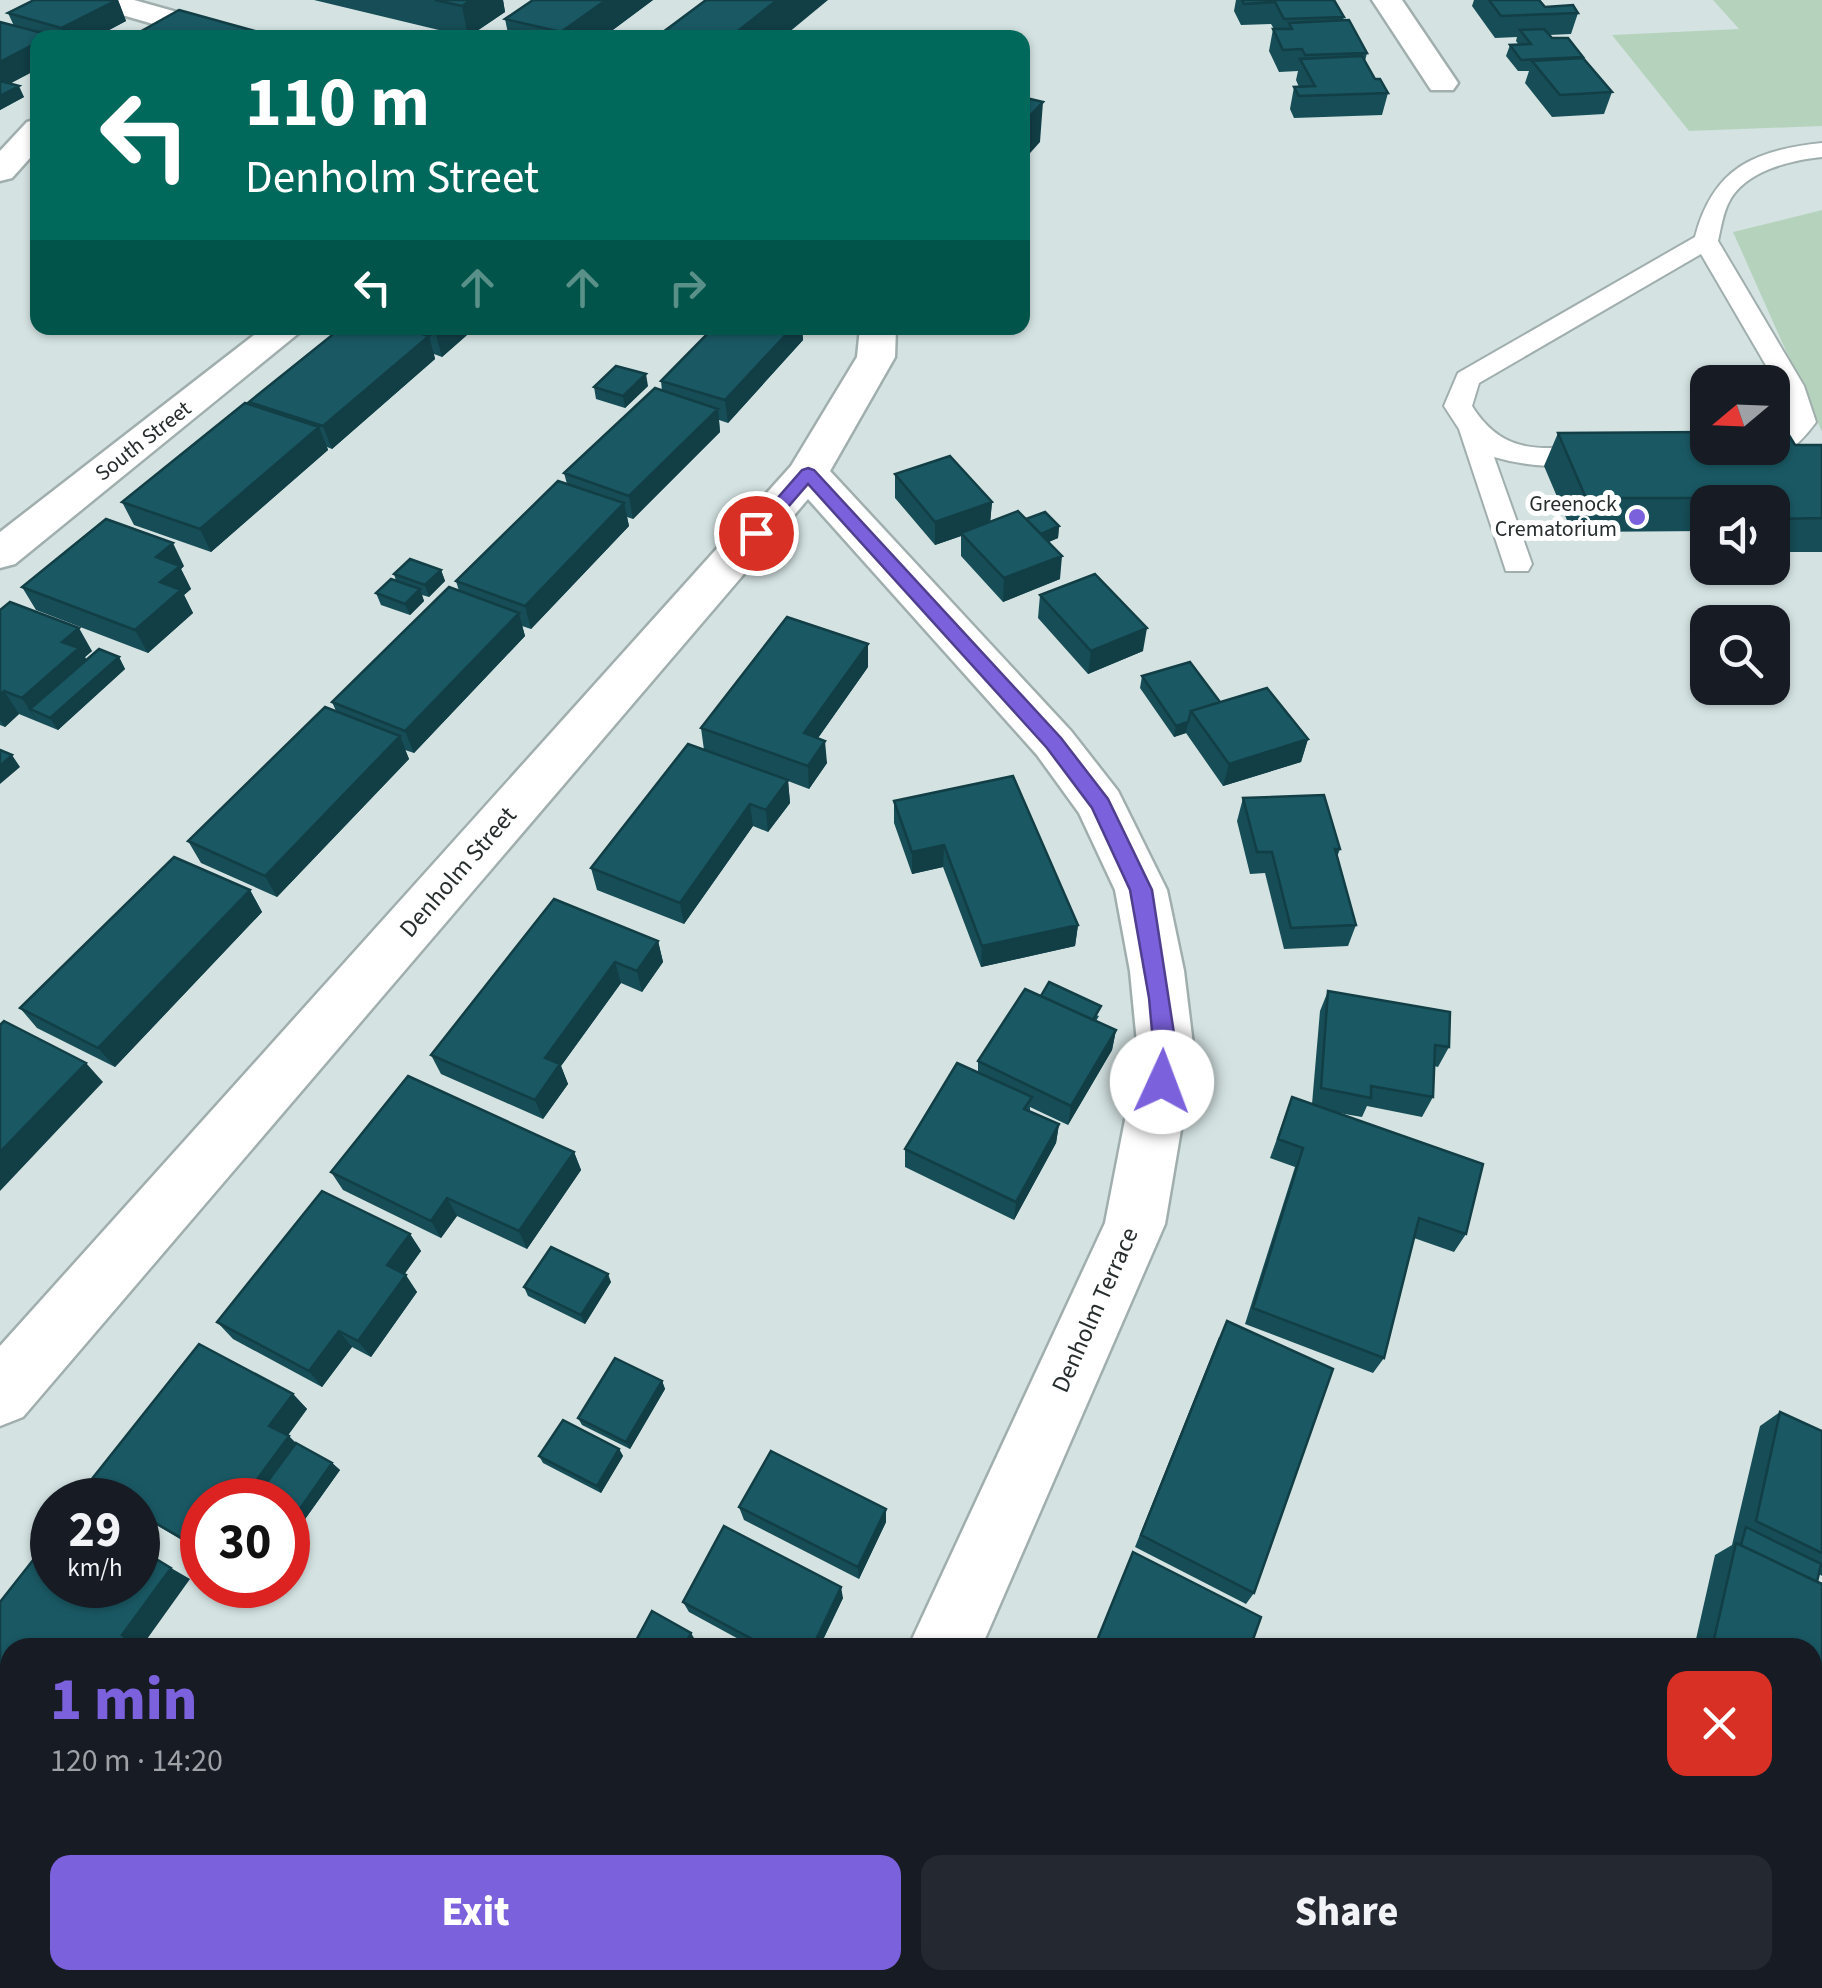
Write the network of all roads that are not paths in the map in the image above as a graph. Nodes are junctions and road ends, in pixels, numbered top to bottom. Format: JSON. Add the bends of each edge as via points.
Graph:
{"nodes":[{"id":1,"x":101,"y":0,"type":"edge"},
{"id":2,"x":1386,"y":0,"type":"edge"},
{"id":3,"x":182,"y":30,"type":"edge"},
{"id":4,"x":1442,"y":83,"type":"dead end"},
{"id":5,"x":30,"y":138,"type":"edge"},
{"id":6,"x":1822,"y":150,"type":"edge"},
{"id":7,"x":0,"y":171,"type":"edge"},
{"id":8,"x":1706,"y":240,"type":"junction"},
{"id":9,"x":277,"y":335,"type":"edge"},
{"id":10,"x":878,"y":335,"type":"edge"},
{"id":11,"x":1780,"y":365,"type":"edge"},
{"id":12,"x":1790,"y":383,"type":"edge"},
{"id":13,"x":1472,"y":432,"type":"junction"},
{"id":14,"x":1790,"y":438,"type":"edge"},
{"id":15,"x":1630,"y":455,"type":"edge"},
{"id":16,"x":808,"y":474,"type":"junction"},
{"id":17,"x":0,"y":554,"type":"edge"},
{"id":18,"x":1518,"y":564,"type":"dead end"},
{"id":19,"x":0,"y":1394,"type":"edge"},
{"id":20,"x":948,"y":1638,"type":"edge"}],
"edges":[{"from":1,"to":3,"type":"street"},
{"from":2,"to":4,"type":"street"},
{"from":5,"to":7,"type":"street"},
{"from":6,"to":8,"type":"lane","via":[[1751,171],[1721,195]]},
{"from":8,"to":11,"type":"lane"},
{"from":8,"to":13,"type":"lane","via":[[1506,366],[1467,379],[1458,406]]},
{"from":9,"to":17,"type":"street","name":"South Street"},
{"from":10,"to":16,"type":"street","name":"Denholm Street","via":[[876,357]]},
{"from":12,"to":14,"type":"lane","via":[[1802,422]]},
{"from":13,"to":15,"type":"lane","via":[[1512,455]]},
{"from":13,"to":18,"type":"lane"},
{"from":16,"to":19,"type":"street","name":"Denholm Street"},
{"from":16,"to":20,"type":"street","name":"Denholm Terrace","via":[[1054,743],[1100,804],[1141,890],[1157,971],[1166,1053],[1134,1224]]}]}
